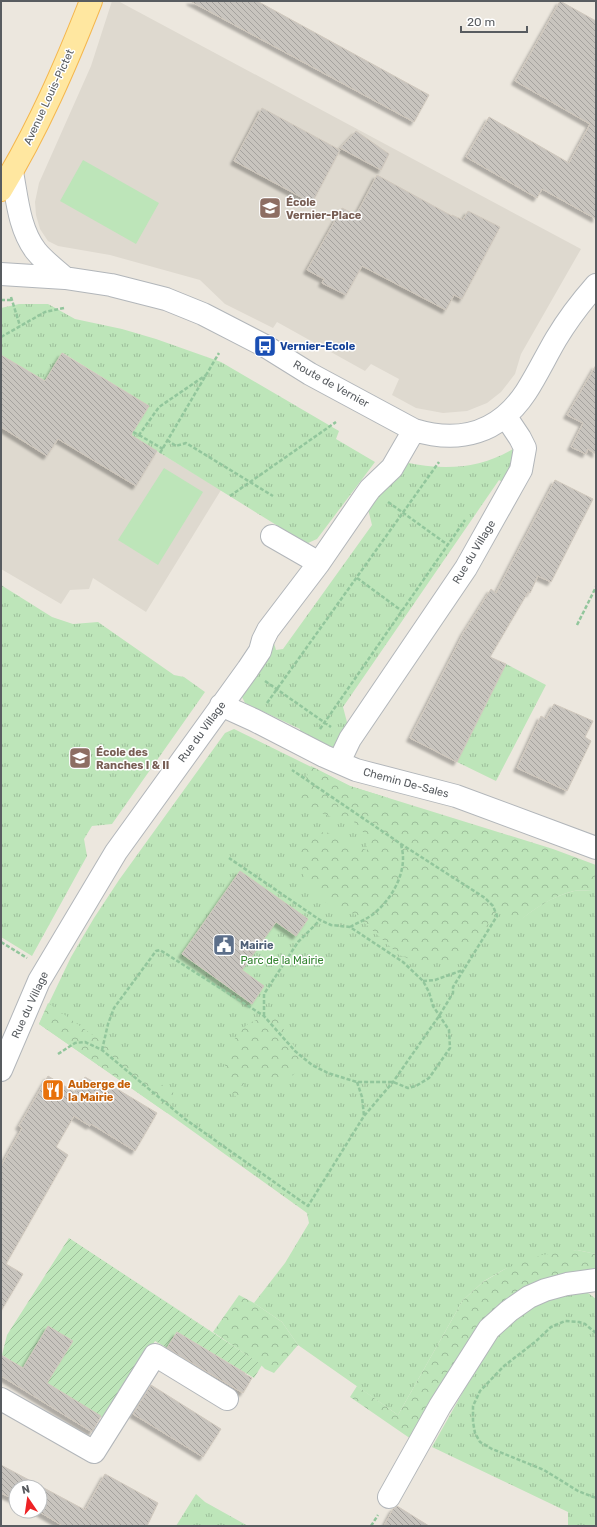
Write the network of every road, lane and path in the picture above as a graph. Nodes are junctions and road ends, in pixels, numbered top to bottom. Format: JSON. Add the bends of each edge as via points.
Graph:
{"nodes":[{"id":1,"x":92,"y":1,"type":"edge"},
{"id":2,"x":12,"y":172,"type":"junction"},
{"id":3,"x":1,"y":190,"type":"edge"},
{"id":4,"x":1,"y":274,"type":"edge"},
{"id":5,"x":65,"y":278,"type":"junction"},
{"id":6,"x":596,"y":284,"type":"edge"},
{"id":7,"x":2,"y":300,"type":"edge"},
{"id":8,"x":64,"y":308,"type":"dead end"},
{"id":9,"x":20,"y":326,"type":"junction"},
{"id":10,"x":1,"y":337,"type":"edge"},
{"id":11,"x":219,"y":353,"type":"dead end"},
{"id":12,"x":208,"y":373,"type":"junction"},
{"id":13,"x":506,"y":417,"type":"junction"},
{"id":14,"x":336,"y":422,"type":"dead end"},
{"id":15,"x":414,"y":430,"type":"junction"},
{"id":16,"x":133,"y":432,"type":"dead end"},
{"id":17,"x":140,"y":436,"type":"junction"},
{"id":18,"x":167,"y":440,"type":"junction"},
{"id":19,"x":163,"y":449,"type":"junction"},
{"id":20,"x":160,"y":453,"type":"dead end"},
{"id":21,"x":439,"y":462,"type":"dead end"},
{"id":22,"x":250,"y":482,"type":"junction"},
{"id":23,"x":230,"y":496,"type":"dead end"},
{"id":24,"x":273,"y":496,"type":"dead end"},
{"id":25,"x":383,"y":499,"type":"dead end"},
{"id":26,"x":403,"y":514,"type":"junction"},
{"id":27,"x":470,"y":514,"type":"dead end"},
{"id":28,"x":272,"y":536,"type":"dead end"},
{"id":29,"x":448,"y":545,"type":"junction"},
{"id":30,"x":319,"y":563,"type":"junction"},
{"id":31,"x":356,"y":578,"type":"junction"},
{"id":32,"x":596,"y":587,"type":"edge"},
{"id":33,"x":402,"y":611,"type":"junction"},
{"id":34,"x":577,"y":625,"type":"dead end"},
{"id":35,"x":259,"y":677,"type":"dead end"},
{"id":36,"x":276,"y":689,"type":"junction"},
{"id":37,"x":221,"y":705,"type":"junction"},
{"id":38,"x":265,"y":706,"type":"dead end"},
{"id":39,"x":325,"y":722,"type":"junction"},
{"id":40,"x":337,"y":731,"type":"dead end"},
{"id":41,"x":308,"y":748,"type":"junction"},
{"id":42,"x":339,"y":762,"type":"junction"},
{"id":43,"x":292,"y":770,"type":"dead end"},
{"id":44,"x":401,"y":844,"type":"junction"},
{"id":45,"x":596,"y":848,"type":"edge"},
{"id":46,"x":229,"y":858,"type":"dead end"},
{"id":47,"x":320,"y":920,"type":"junction"},
{"id":48,"x":350,"y":927,"type":"junction"},
{"id":49,"x":1,"y":942,"type":"edge"},
{"id":50,"x":464,"y":970,"type":"junction"},
{"id":51,"x":43,"y":976,"type":"junction"},
{"id":52,"x":424,"y":981,"type":"junction"},
{"id":53,"x":264,"y":1016,"type":"junction"},
{"id":54,"x":439,"y":1016,"type":"junction"},
{"id":55,"x":102,"y":1050,"type":"junction"},
{"id":56,"x":58,"y":1054,"type":"dead end"},
{"id":57,"x":1,"y":1070,"type":"edge"},
{"id":58,"x":357,"y":1082,"type":"junction"},
{"id":59,"x":393,"y":1082,"type":"junction"},
{"id":60,"x":364,"y":1116,"type":"junction"},
{"id":61,"x":596,"y":1280,"type":"edge"},
{"id":62,"x":596,"y":1333,"type":"edge"},
{"id":63,"x":1,"y":1399,"type":"edge"},
{"id":64,"x":226,"y":1399,"type":"dead end"},
{"id":65,"x":389,"y":1498,"type":"dead end"},
{"id":66,"x":596,"y":1498,"type":"edge"}],
"edges":[{"from":1,"to":2,"type":"main road","name":"Avenue Louis-Pictet","via":[[66,65]]},
{"from":2,"to":3,"type":"main road","name":"Avenue Louis-Pictet"},
{"from":2,"to":5,"type":"street","via":[[20,214],[34,250]]},
{"from":4,"to":5,"type":"street","name":"Route de Vernier"},
{"from":5,"to":15,"type":"street","name":"Route de Vernier","via":[[111,285],[166,299],[203,314]]},
{"from":6,"to":13,"type":"street","name":"Route de Vernier","via":[[570,317],[526,392]]},
{"from":7,"to":9,"type":"path","via":[[11,300]]},
{"from":8,"to":9,"type":"path","via":[[45,312]]},
{"from":9,"to":10,"type":"path"},
{"from":11,"to":12,"type":"path"},
{"from":12,"to":17,"type":"path","via":[[159,407]]},
{"from":12,"to":18,"type":"path"},
{"from":13,"to":15,"type":"street","name":"Route de Vernier","via":[[480,431],[466,435],[443,437]]},
{"from":13,"to":42,"type":"street","name":"Rue du Village","via":[[525,448],[521,470],[466,568],[350,739]]},
{"from":14,"to":22,"type":"path"},
{"from":15,"to":30,"type":"street","name":"Rue du Village","via":[[392,468],[370,489]]},
{"from":16,"to":17,"type":"path"},
{"from":17,"to":19,"type":"path"},
{"from":18,"to":19,"type":"path"},
{"from":18,"to":22,"type":"path","via":[[176,446],[186,443]]},
{"from":19,"to":20,"type":"path"},
{"from":21,"to":26,"type":"path"},
{"from":22,"to":23,"type":"path"},
{"from":22,"to":24,"type":"path"},
{"from":25,"to":26,"type":"path"},
{"from":26,"to":29,"type":"path"},
{"from":26,"to":31,"type":"path"},
{"from":27,"to":29,"type":"path"},
{"from":28,"to":30,"type":"street"},
{"from":29,"to":33,"type":"path"},
{"from":30,"to":37,"type":"street","name":"Rue du Village","via":[[268,630],[262,640],[260,651]]},
{"from":31,"to":33,"type":"path"},
{"from":31,"to":36,"type":"path"},
{"from":32,"to":34,"type":"path"},
{"from":33,"to":39,"type":"path"},
{"from":35,"to":36,"type":"path"},
{"from":36,"to":38,"type":"path"},
{"from":36,"to":39,"type":"path"},
{"from":37,"to":41,"type":"street","name":"Chemin De-Sales"},
{"from":37,"to":51,"type":"street","name":"Rue du Village","via":[[116,852]]},
{"from":39,"to":40,"type":"path"},
{"from":39,"to":41,"type":"path"},
{"from":41,"to":42,"type":"street","name":"Chemin De-Sales"},
{"from":42,"to":45,"type":"street","name":"Chemin De-Sales","via":[[356,770],[456,796]]},
{"from":43,"to":44,"type":"path"},
{"from":44,"to":48,"type":"path","via":[[404,855],[394,890],[384,904],[371,915]]},
{"from":44,"to":50,"type":"path","via":[[485,898],[493,906],[497,916]]},
{"from":46,"to":47,"type":"path"},
{"from":47,"to":48,"type":"path","via":[[331,925]]},
{"from":47,"to":53,"type":"path","via":[[298,942],[264,994]]},
{"from":48,"to":52,"type":"path","via":[[403,962]]},
{"from":49,"to":51,"type":"path"},
{"from":50,"to":52,"type":"path"},
{"from":50,"to":54,"type":"path"},
{"from":51,"to":57,"type":"street","name":"Rue du Village"},
{"from":52,"to":54,"type":"path","via":[[432,1006]]},
{"from":53,"to":55,"type":"path","via":[[160,950],[156,951],[114,1008]]},
{"from":53,"to":58,"type":"path","via":[[295,1051],[312,1065]]},
{"from":54,"to":59,"type":"path"},
{"from":54,"to":59,"type":"path","via":[[449,1030],[450,1048],[439,1065],[429,1078],[416,1086],[408,1088]]},
{"from":55,"to":56,"type":"path","via":[[85,1042],[75,1043]]},
{"from":55,"to":60,"type":"path","via":[[185,1119],[308,1206]]},
{"from":58,"to":59,"type":"path"},
{"from":58,"to":60,"type":"path"},
{"from":59,"to":60,"type":"path"},
{"from":61,"to":65,"type":"street","via":[[544,1290],[509,1311],[489,1329],[440,1406]]},
{"from":62,"to":66,"type":"path","via":[[580,1322],[565,1321],[551,1327],[504,1366],[480,1391],[473,1406],[472,1422],[480,1442],[544,1470],[578,1491]]},
{"from":63,"to":64,"type":"street","via":[[94,1452],[155,1355]]}]}
